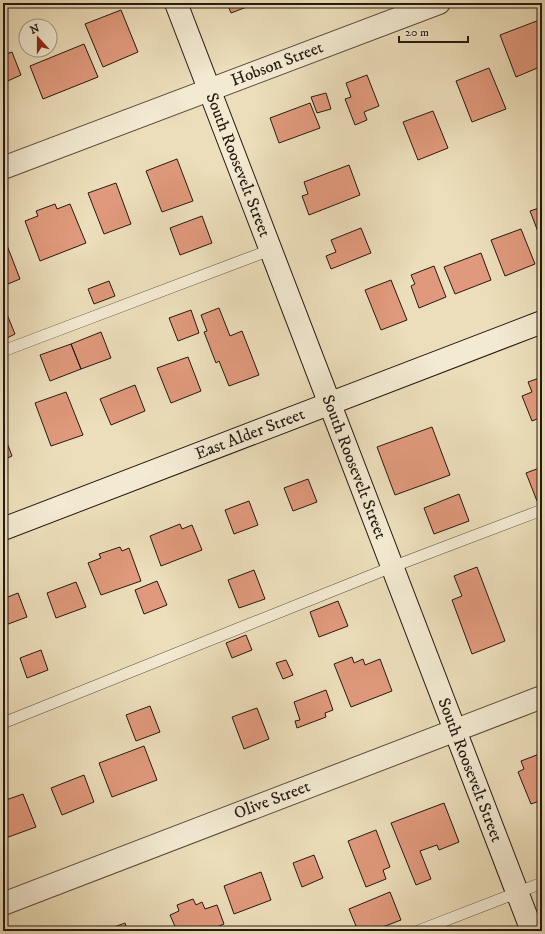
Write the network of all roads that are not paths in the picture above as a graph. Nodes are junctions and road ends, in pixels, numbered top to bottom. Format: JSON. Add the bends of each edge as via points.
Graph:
{"nodes":[{"id":1,"x":176,"y":3,"type":"edge"},
{"id":2,"x":439,"y":3,"type":"edge"},
{"id":3,"x":209,"y":90,"type":"junction"},
{"id":4,"x":3,"y":168,"type":"edge"},
{"id":5,"x":270,"y":250,"type":"junction"},
{"id":6,"x":542,"y":322,"type":"edge"},
{"id":7,"x":3,"y":352,"type":"edge"},
{"id":8,"x":329,"y":404,"type":"junction"},
{"id":9,"x":542,"y":510,"type":"edge"},
{"id":10,"x":3,"y":529,"type":"edge"},
{"id":11,"x":392,"y":568,"type":"junction"},
{"id":12,"x":542,"y":697,"type":"edge"},
{"id":13,"x":3,"y":723,"type":"edge"},
{"id":14,"x":454,"y":730,"type":"junction"},
{"id":15,"x":542,"y":883,"type":"edge"},
{"id":16,"x":517,"y":893,"type":"junction"},
{"id":17,"x":3,"y":904,"type":"edge"},
{"id":18,"x":418,"y":931,"type":"edge"},
{"id":19,"x":532,"y":931,"type":"edge"}],
"edges":[{"from":1,"to":3,"type":"main road","name":"South Roosevelt Street"},
{"from":2,"to":3,"type":"main road","name":"Hobson Street"},
{"from":3,"to":4,"type":"main road","name":"Hobson Street"},
{"from":3,"to":5,"type":"main road","name":"South Roosevelt Street"},
{"from":5,"to":7,"type":"lane"},
{"from":5,"to":8,"type":"main road","name":"South Roosevelt Street"},
{"from":6,"to":8,"type":"main road","name":"East Alder Street"},
{"from":8,"to":10,"type":"main road","name":"East Alder Street"},
{"from":8,"to":11,"type":"main road","name":"South Roosevelt Street"},
{"from":9,"to":11,"type":"lane"},
{"from":11,"to":13,"type":"lane"},
{"from":11,"to":14,"type":"main road","name":"South Roosevelt Street"},
{"from":12,"to":14,"type":"main road","name":"Olive Street"},
{"from":14,"to":16,"type":"main road","name":"South Roosevelt Street"},
{"from":14,"to":17,"type":"main road","name":"Olive Street"},
{"from":15,"to":16,"type":"lane"},
{"from":16,"to":18,"type":"lane"},
{"from":16,"to":19,"type":"main road","name":"South Roosevelt Street"}]}
